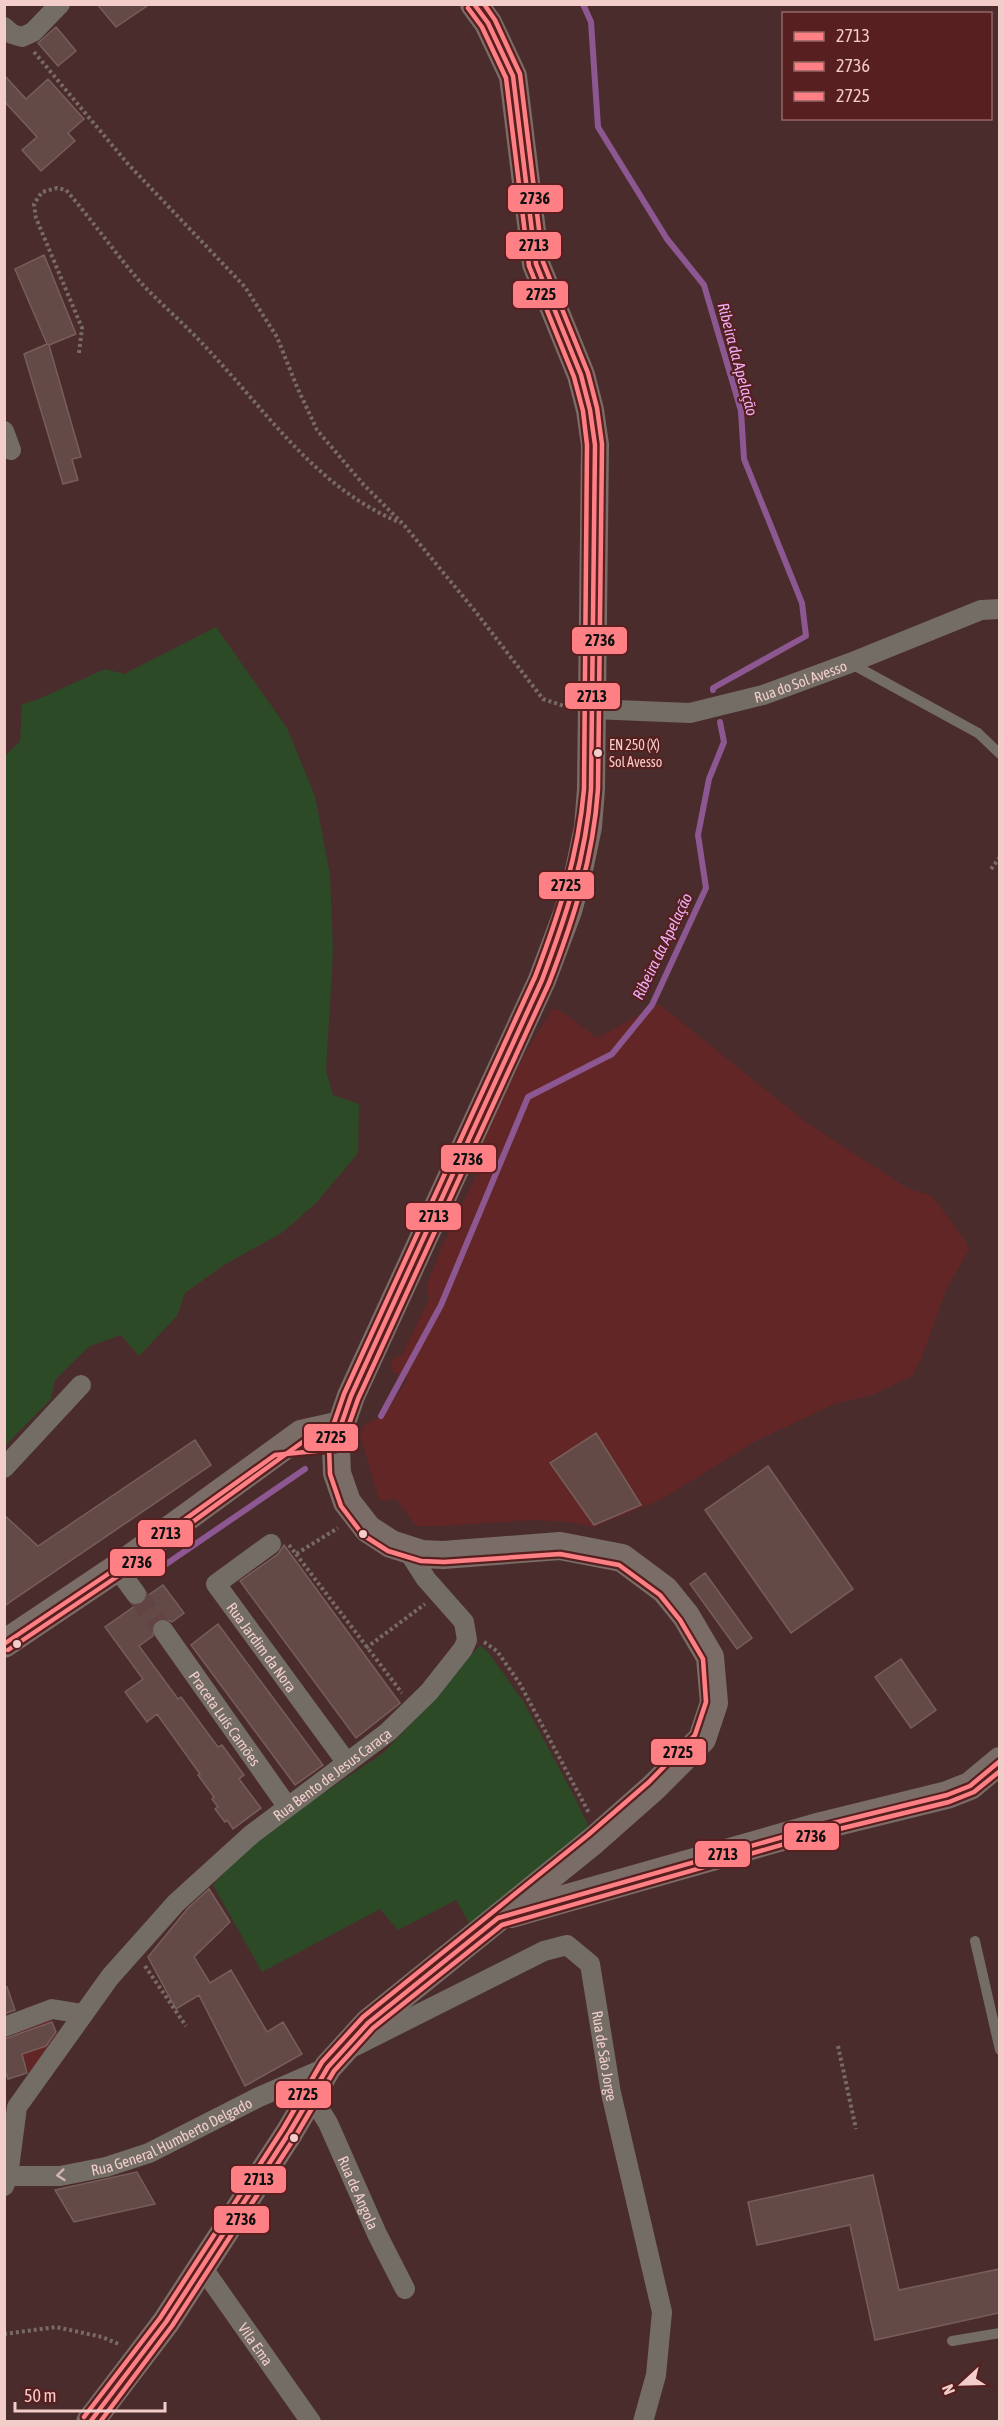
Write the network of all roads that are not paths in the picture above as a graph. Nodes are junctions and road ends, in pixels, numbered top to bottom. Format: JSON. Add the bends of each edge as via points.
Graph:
{"nodes":[{"id":1,"x":60,"y":4,"type":"edge"},
{"id":2,"x":474,"y":4,"type":"edge"},
{"id":3,"x":4,"y":27,"type":"edge"},
{"id":4,"x":999,"y":609,"type":"edge"},
{"id":5,"x":850,"y":663,"type":"junction"},
{"id":6,"x":592,"y":709,"type":"junction"},
{"id":7,"x":999,"y":754,"type":"edge"},
{"id":8,"x":81,"y":1386,"type":"dead end"},
{"id":9,"x":338,"y":1437,"type":"junction"},
{"id":10,"x":4,"y":1468,"type":"edge"},
{"id":11,"x":271,"y":1544,"type":"road end"},
{"id":12,"x":408,"y":1551,"type":"junction"},
{"id":13,"x":117,"y":1568,"type":"junction"},
{"id":14,"x":136,"y":1594,"type":"tunnel mouth"},
{"id":15,"x":163,"y":1630,"type":"tunnel mouth"},
{"id":16,"x":4,"y":1644,"type":"edge"},
{"id":17,"x":999,"y":1761,"type":"edge"},
{"id":18,"x":347,"y":1763,"type":"junction"},
{"id":19,"x":287,"y":1806,"type":"junction"},
{"id":20,"x":498,"y":1918,"type":"junction"},
{"id":21,"x":975,"y":1941,"type":"dead end"},
{"id":22,"x":83,"y":2014,"type":"junction"},
{"id":23,"x":4,"y":2027,"type":"edge"},
{"id":24,"x":999,"y":2050,"type":"edge"},
{"id":25,"x":335,"y":2060,"type":"junction"},
{"id":26,"x":311,"y":2096,"type":"junction"},
{"id":27,"x":11,"y":2101,"type":"edge"},
{"id":28,"x":6,"y":2181,"type":"edge"},
{"id":29,"x":202,"y":2267,"type":"junction"},
{"id":30,"x":405,"y":2289,"type":"dead end"},
{"id":31,"x":999,"y":2334,"type":"edge"},
{"id":32,"x":952,"y":2341,"type":"dead end"},
{"id":33,"x":90,"y":2421,"type":"edge"},
{"id":34,"x":311,"y":2421,"type":"edge"},
{"id":35,"x":643,"y":2421,"type":"edge"}],
"edges":[{"from":1,"to":3,"type":"street","via":[[33,32],[22,37]]},
{"from":2,"to":6,"type":"main road","via":[[489,23],[513,76],[536,264],[581,375],[590,410],[595,445]]},
{"from":4,"to":5,"type":"street","name":"Rua do Sol Avesso","via":[[981,610]]},
{"from":5,"to":6,"type":"street","name":"Rua do Sol Avesso","via":[[763,695],[690,713]]},
{"from":5,"to":7,"type":"lane","via":[[978,733]]},
{"from":6,"to":9,"type":"main road","via":[[588,827],[556,946],[351,1396]]},
{"from":8,"to":10,"type":"street"},
{"from":9,"to":12,"type":"main road","via":[[340,1488],[357,1516],[379,1537]]},
{"from":9,"to":13,"type":"main road","via":[[301,1434]]},
{"from":11,"to":18,"type":"street","name":"Rua Jardim da Nora","via":[[216,1584]]},
{"from":12,"to":18,"type":"street","name":"Rua Bento de Jesus Caraça","via":[[426,1579],[458,1613],[467,1640],[429,1692],[388,1732]]},
{"from":12,"to":20,"type":"main road","via":[[443,1555],[560,1545],[622,1558],[665,1590],[710,1657],[714,1703],[702,1740],[600,1835]]},
{"from":13,"to":14,"type":"street"},
{"from":13,"to":16,"type":"main road"},
{"from":15,"to":19,"type":"street","name":"Praceta Luís Camões"},
{"from":17,"to":20,"type":"main road","via":[[969,1786],[947,1795],[821,1826]]},
{"from":18,"to":19,"type":"street","name":"Rua Bento de Jesus Caraça"},
{"from":19,"to":22,"type":"street","name":"Rua Bento de Jesus Caraça","via":[[176,1903],[110,1977]]},
{"from":20,"to":25,"type":"main road","via":[[368,2023]]},
{"from":21,"to":24,"type":"lane"},
{"from":22,"to":23,"type":"street","via":[[52,2009]]},
{"from":22,"to":27,"type":"street","name":"Rua Bento de Jesus Caraça"},
{"from":25,"to":26,"type":"main road"},
{"from":25,"to":28,"type":"street","name":"Rua General Humberto Delgado","one_way":true,"via":[[149,2153],[106,2167]]},
{"from":25,"to":35,"type":"street","name":"Rua de São Jorge","via":[[544,1951],[567,1946],[590,1964],[611,2093],[662,2312],[656,2375]]},
{"from":26,"to":29,"type":"main road"},
{"from":26,"to":30,"type":"street","name":"Rua de Angola","via":[[328,2123],[376,2234]]},
{"from":27,"to":28,"type":"street"},
{"from":29,"to":33,"type":"main road","via":[[142,2355]]},
{"from":29,"to":34,"type":"street","name":"Vila Ema"},
{"from":31,"to":32,"type":"lane"}]}
